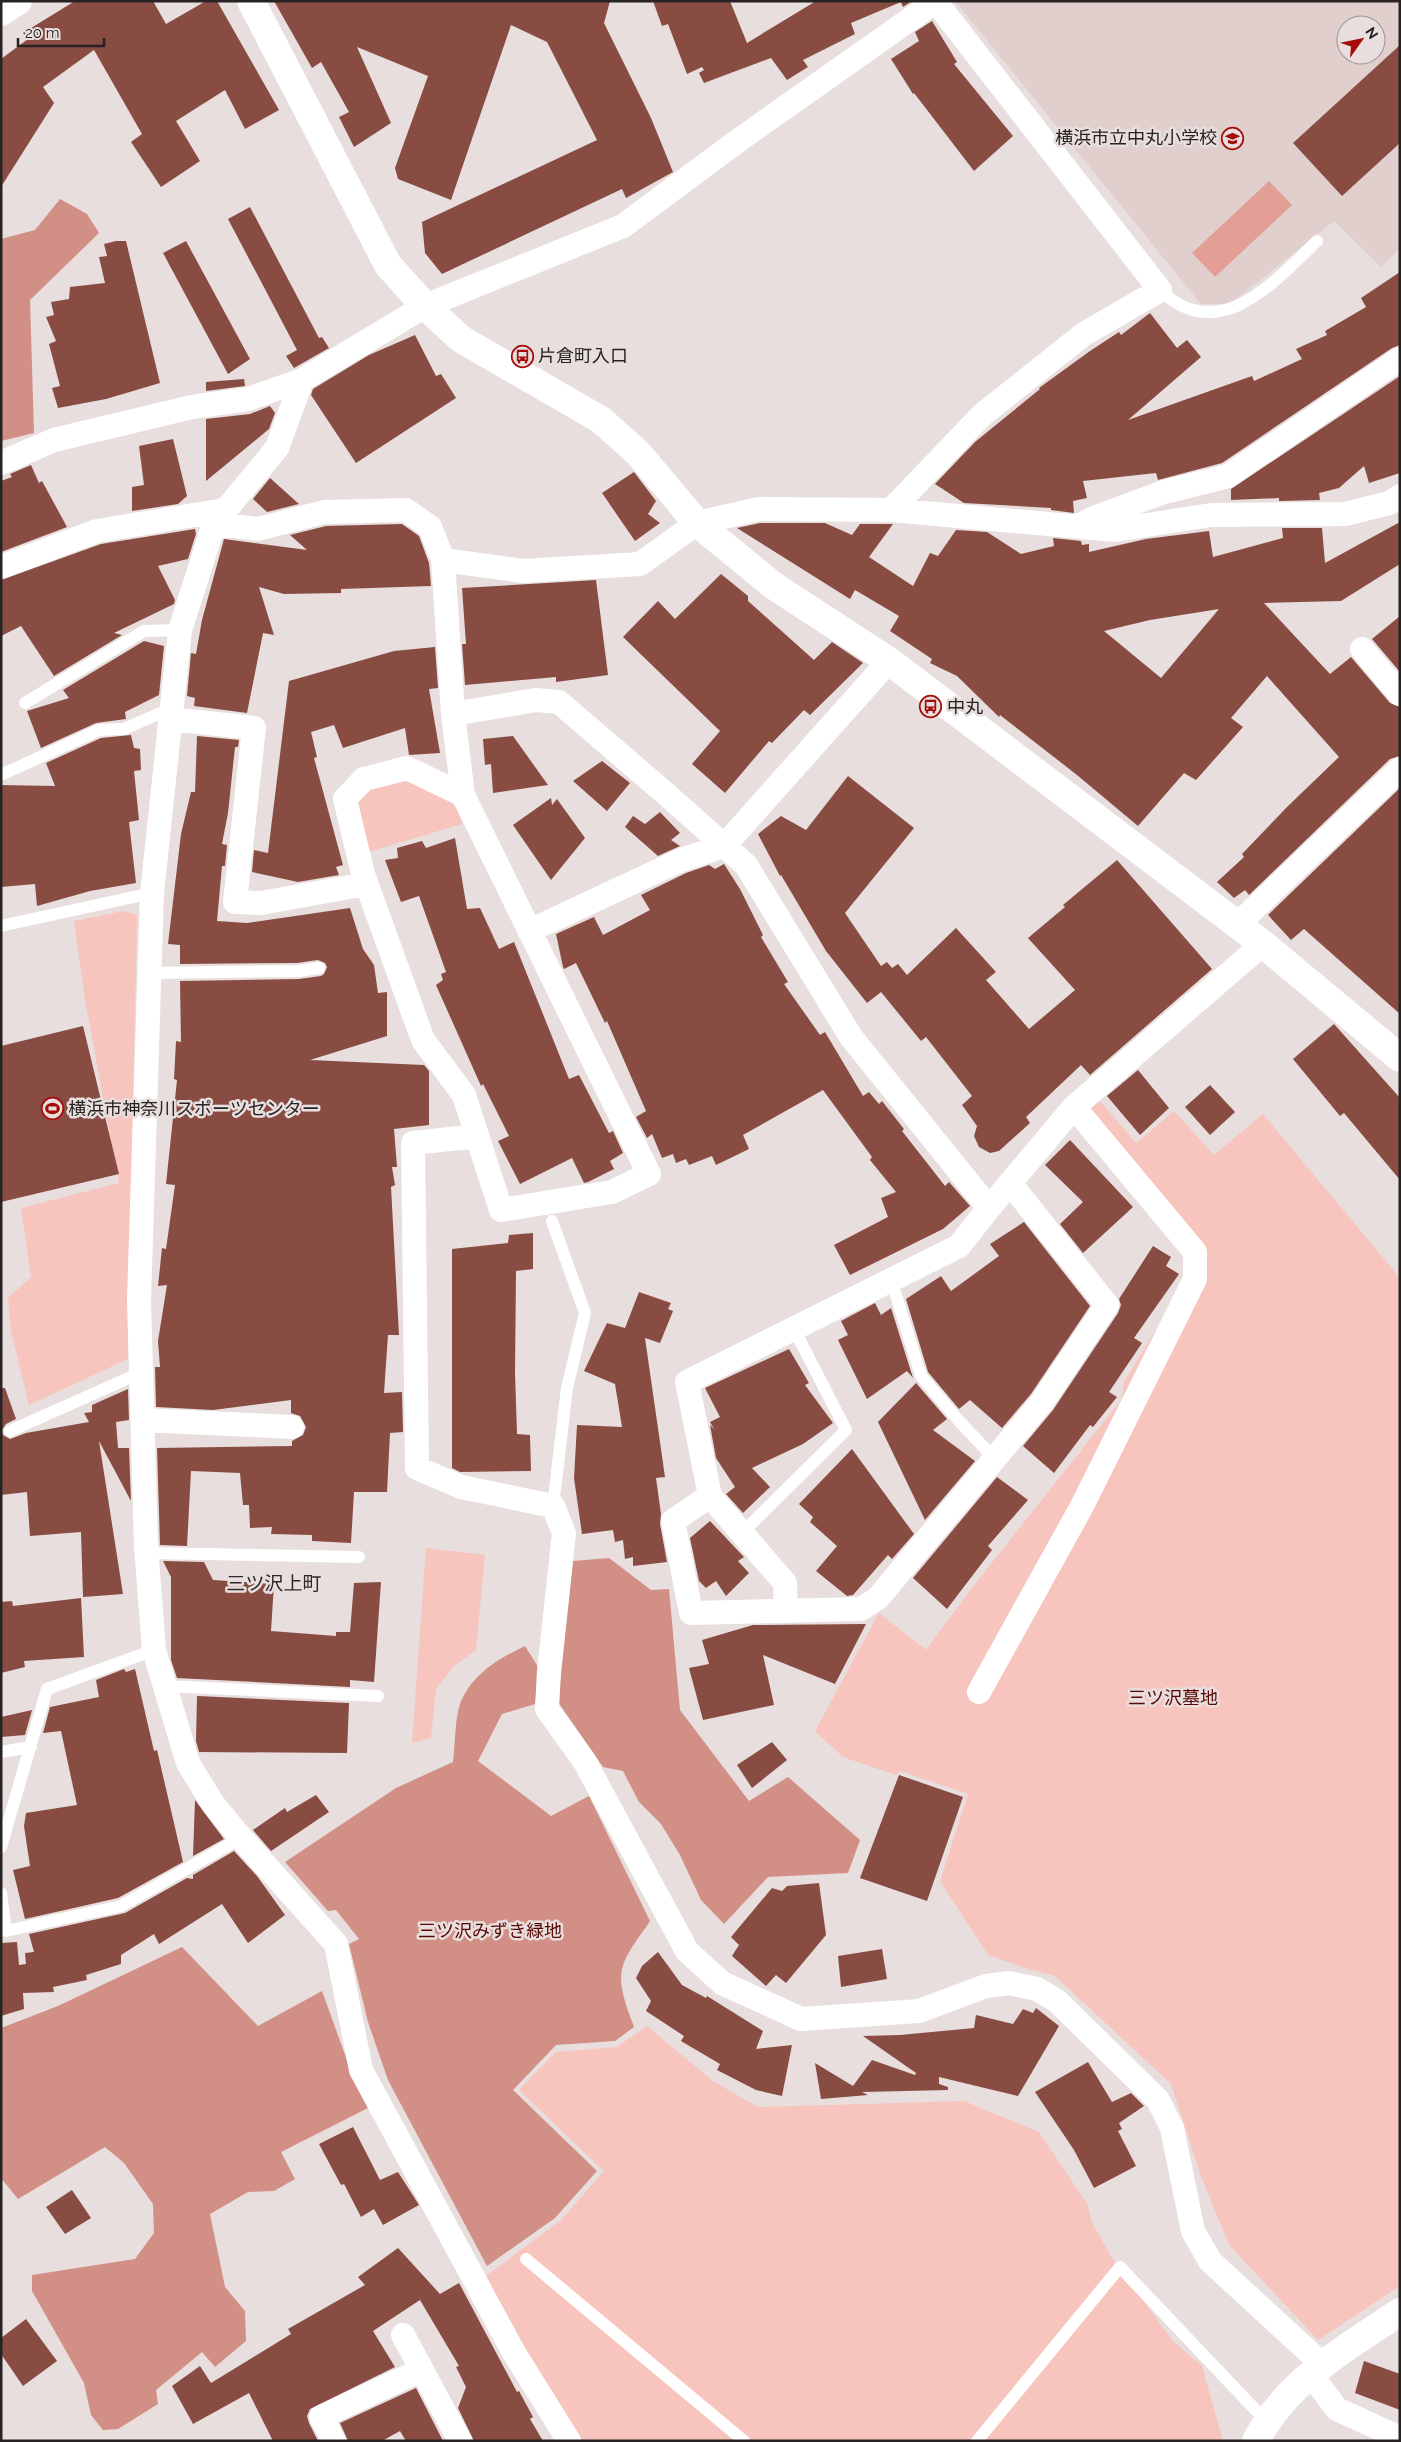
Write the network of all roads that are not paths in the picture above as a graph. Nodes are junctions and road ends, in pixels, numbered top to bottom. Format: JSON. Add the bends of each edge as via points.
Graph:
{"nodes":[{"id":1,"x":18,"y":1,"type":"edge"},
{"id":2,"x":251,"y":1,"type":"edge"},
{"id":3,"x":936,"y":1,"type":"edge"},
{"id":4,"x":1,"y":12,"type":"edge"},
{"id":5,"x":1317,"y":241,"type":"dead end"},
{"id":6,"x":1160,"y":290,"type":"junction"},
{"id":7,"x":425,"y":306,"type":"junction"},
{"id":8,"x":1400,"y":359,"type":"edge"},
{"id":9,"x":302,"y":380,"type":"junction"},
{"id":10,"x":1,"y":463,"type":"edge"},
{"id":11,"x":1400,"y":496,"type":"edge"},
{"id":12,"x":891,"y":510,"type":"junction"},
{"id":13,"x":219,"y":517,"type":"junction"},
{"id":14,"x":697,"y":523,"type":"junction"},
{"id":15,"x":1078,"y":526,"type":"junction"},
{"id":16,"x":443,"y":560,"type":"junction"},
{"id":17,"x":1,"y":567,"type":"edge"},
{"id":18,"x":180,"y":630,"type":"junction"},
{"id":19,"x":1362,"y":649,"type":"dead end"},
{"id":20,"x":889,"y":661,"type":"junction"},
{"id":21,"x":1400,"y":694,"type":"edge"},
{"id":22,"x":25,"y":703,"type":"dead end"},
{"id":23,"x":171,"y":713,"type":"junction"},
{"id":24,"x":453,"y":714,"type":"junction"},
{"id":25,"x":1400,"y":769,"type":"edge"},
{"id":26,"x":3,"y":774,"type":"dead end"},
{"id":27,"x":463,"y":795,"type":"junction"},
{"id":28,"x":724,"y":846,"type":"junction"},
{"id":29,"x":366,"y":884,"type":"junction"},
{"id":30,"x":152,"y":893,"type":"junction"},
{"id":31,"x":1237,"y":925,"type":"junction"},
{"id":32,"x":1,"y":926,"type":"edge"},
{"id":33,"x":529,"y":931,"type":"junction"},
{"id":34,"x":1263,"y":944,"type":"junction"},
{"id":35,"x":319,"y":968,"type":"dead end"},
{"id":36,"x":151,"y":972,"type":"junction"},
{"id":37,"x":1400,"y":1058,"type":"edge"},
{"id":38,"x":1074,"y":1107,"type":"junction"},
{"id":39,"x":477,"y":1136,"type":"junction"},
{"id":40,"x":1010,"y":1183,"type":"junction"},
{"id":41,"x":989,"y":1208,"type":"junction"},
{"id":42,"x":549,"y":1211,"type":"junction"},
{"id":43,"x":891,"y":1279,"type":"junction"},
{"id":44,"x":794,"y":1329,"type":"junction"},
{"id":45,"x":140,"y":1373,"type":"junction"},
{"id":46,"x":142,"y":1420,"type":"junction"},
{"id":47,"x":292,"y":1427,"type":"dead end"},
{"id":48,"x":10,"y":1431,"type":"dead end"},
{"id":49,"x":995,"y":1459,"type":"junction"},
{"id":50,"x":710,"y":1496,"type":"junction"},
{"id":51,"x":553,"y":1506,"type":"junction"},
{"id":52,"x":742,"y":1533,"type":"junction"},
{"id":53,"x":147,"y":1553,"type":"junction"},
{"id":54,"x":359,"y":1557,"type":"dead end"},
{"id":55,"x":786,"y":1611,"type":"junction"},
{"id":56,"x":154,"y":1650,"type":"junction"},
{"id":57,"x":165,"y":1686,"type":"junction"},
{"id":58,"x":979,"y":1692,"type":"dead end"},
{"id":59,"x":378,"y":1696,"type":"dead end"},
{"id":60,"x":30,"y":1747,"type":"junction"},
{"id":61,"x":1,"y":1752,"type":"edge"},
{"id":62,"x":241,"y":1838,"type":"junction"},
{"id":63,"x":1,"y":1847,"type":"edge"},
{"id":64,"x":1,"y":1893,"type":"edge"},
{"id":65,"x":526,"y":2259,"type":"dead end"},
{"id":66,"x":1400,"y":2312,"type":"edge"},
{"id":67,"x":403,"y":2335,"type":"dead end"},
{"id":68,"x":1316,"y":2369,"type":"junction"},
{"id":69,"x":420,"y":2370,"type":"junction"},
{"id":70,"x":1261,"y":2431,"type":"edge"},
{"id":71,"x":1400,"y":2438,"type":"edge"},
{"id":72,"x":334,"y":2441,"type":"edge"},
{"id":73,"x":460,"y":2441,"type":"edge"},
{"id":74,"x":569,"y":2441,"type":"edge"},
{"id":75,"x":744,"y":2441,"type":"edge"},
{"id":76,"x":978,"y":2441,"type":"edge"}],
"edges":[{"from":1,"to":4,"type":"street"},
{"from":2,"to":7,"type":"street","via":[[388,265]]},
{"from":3,"to":6,"type":"street"},
{"from":3,"to":7,"type":"street","via":[[622,226]]},
{"from":5,"to":6,"type":"lane","via":[[1268,288],[1225,311],[1204,312],[1186,308]]},
{"from":6,"to":12,"type":"street","via":[[1084,334],[982,415]]},
{"from":7,"to":9,"type":"street"},
{"from":7,"to":14,"type":"street","via":[[461,339],[601,420],[638,453]]},
{"from":8,"to":15,"type":"street","via":[[1228,476],[1164,492]]},
{"from":9,"to":10,"type":"street","via":[[248,399],[192,407],[54,440]]},
{"from":9,"to":13,"type":"street","via":[[277,448]]},
{"from":11,"to":15,"type":"street","via":[[1390,503],[1345,514],[1211,515],[1115,530]]},
{"from":12,"to":14,"type":"street","via":[[759,509]]},
{"from":12,"to":15,"type":"street"},
{"from":13,"to":16,"type":"street","via":[[258,529],[324,512],[406,510],[430,526]]},
{"from":13,"to":17,"type":"street","via":[[97,530]]},
{"from":13,"to":18,"type":"street"},
{"from":14,"to":16,"type":"street","via":[[640,564],[523,571]]},
{"from":14,"to":20,"type":"street","via":[[774,586]]},
{"from":16,"to":24,"type":"street"},
{"from":18,"to":22,"type":"lane","via":[[144,631]]},
{"from":18,"to":23,"type":"street"},
{"from":19,"to":21,"type":"street"},
{"from":20,"to":28,"type":"street"},
{"from":20,"to":31,"type":"street"},
{"from":23,"to":26,"type":"lane","via":[[124,729],[99,730]]},
{"from":23,"to":29,"type":"street","via":[[254,728],[235,902],[261,903]]},
{"from":23,"to":30,"type":"street"},
{"from":24,"to":27,"type":"street"},
{"from":24,"to":28,"type":"street","via":[[536,700],[559,702]]},
{"from":25,"to":31,"type":"street"},
{"from":27,"to":29,"type":"street","via":[[407,768],[364,779],[345,799]]},
{"from":27,"to":33,"type":"street"},
{"from":28,"to":33,"type":"street","via":[[681,860]]},
{"from":28,"to":41,"type":"street","via":[[746,866],[851,1037]]},
{"from":29,"to":39,"type":"street","via":[[423,1040],[464,1095]]},
{"from":30,"to":32,"type":"lane"},
{"from":30,"to":36,"type":"street"},
{"from":31,"to":34,"type":"street"},
{"from":33,"to":42,"type":"street","via":[[649,1174],[612,1192]]},
{"from":34,"to":37,"type":"street"},
{"from":34,"to":38,"type":"street"},
{"from":35,"to":36,"type":"lane"},
{"from":36,"to":45,"type":"street","via":[[139,1300]]},
{"from":38,"to":40,"type":"street"},
{"from":38,"to":58,"type":"street","via":[[1195,1252],[1195,1279],[1082,1506]]},
{"from":39,"to":42,"type":"street","via":[[501,1210]]},
{"from":39,"to":51,"type":"street","via":[[413,1143],[417,1468],[461,1487]]},
{"from":40,"to":41,"type":"street"},
{"from":40,"to":49,"type":"street","via":[[1107,1305],[1042,1402]]},
{"from":41,"to":43,"type":"street","via":[[959,1246]]},
{"from":42,"to":51,"type":"lane","via":[[585,1313],[567,1388]]},
{"from":43,"to":44,"type":"street"},
{"from":43,"to":49,"type":"lane","via":[[921,1376]]},
{"from":44,"to":50,"type":"street","via":[[687,1382]]},
{"from":44,"to":52,"type":"lane","via":[[846,1430]]},
{"from":45,"to":46,"type":"street"},
{"from":45,"to":48,"type":"lane"},
{"from":46,"to":47,"type":"street"},
{"from":46,"to":53,"type":"street"},
{"from":49,"to":55,"type":"street","via":[[878,1598],[861,1609]]},
{"from":50,"to":52,"type":"street"},
{"from":50,"to":55,"type":"street","via":[[673,1522],[691,1613]]},
{"from":51,"to":68,"type":"street","via":[[564,1533],[547,1709],[585,1762],[687,1951],[722,1983],[801,2019],[919,2011],[986,1986],[1008,1983],[1037,1988],[1057,2000],[1158,2100],[1172,2128],[1193,2231],[1210,2261]]},
{"from":52,"to":55,"type":"street","via":[[785,1583]]},
{"from":53,"to":54,"type":"lane"},
{"from":53,"to":56,"type":"street"},
{"from":56,"to":57,"type":"street"},
{"from":56,"to":60,"type":"lane","via":[[47,1689]]},
{"from":57,"to":59,"type":"lane"},
{"from":57,"to":62,"type":"street","via":[[188,1763],[213,1804]]},
{"from":60,"to":61,"type":"lane"},
{"from":60,"to":63,"type":"lane"},
{"from":62,"to":64,"type":"lane","via":[[121,1906],[6,1931]]},
{"from":62,"to":74,"type":"street","via":[[336,1944],[361,2070],[513,2351]]},
{"from":65,"to":75,"type":"lane"},
{"from":66,"to":68,"type":"street"},
{"from":67,"to":69,"type":"street"},
{"from":68,"to":70,"type":"street"},
{"from":68,"to":71,"type":"street","via":[[1337,2409]]},
{"from":69,"to":72,"type":"street","via":[[321,2417]]},
{"from":69,"to":73,"type":"street"},
{"from":70,"to":76,"type":"lane","via":[[1120,2267]]}]}
